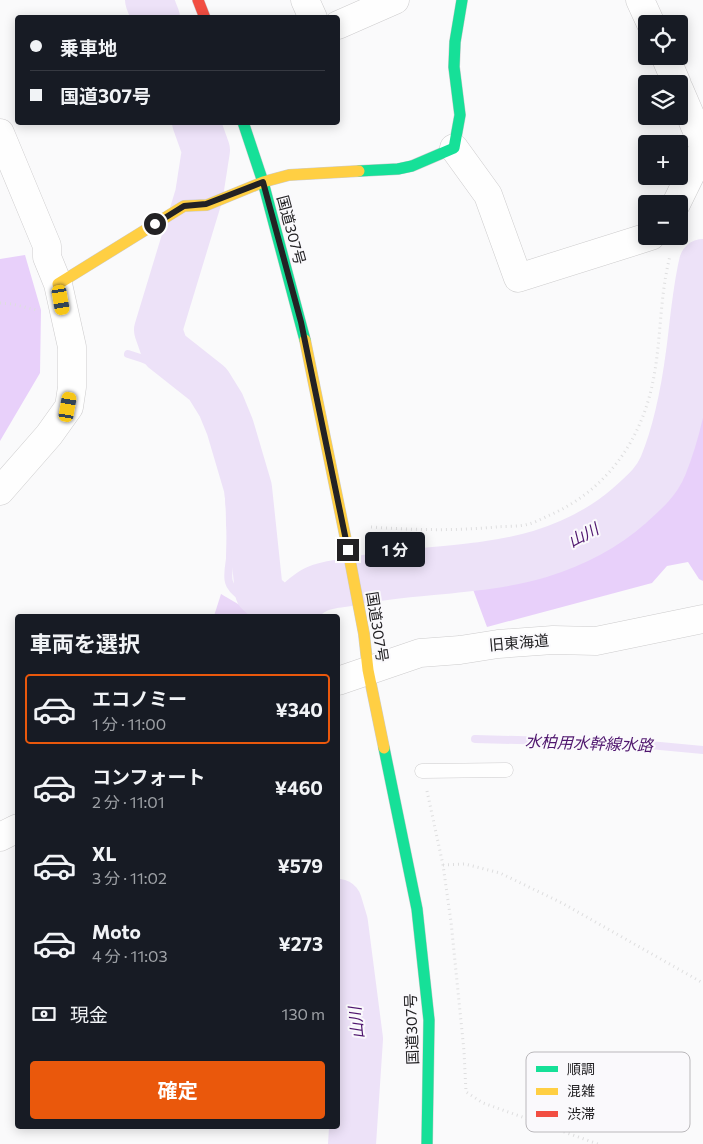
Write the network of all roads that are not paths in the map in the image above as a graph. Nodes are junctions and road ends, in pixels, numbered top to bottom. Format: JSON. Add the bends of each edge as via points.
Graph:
{"nodes":[{"id":1,"x":198,"y":0,"type":"edge"},
{"id":2,"x":306,"y":0,"type":"edge"},
{"id":3,"x":395,"y":0,"type":"edge"},
{"id":4,"x":462,"y":0,"type":"edge"},
{"id":5,"x":640,"y":0,"type":"edge"},
{"id":6,"x":204,"y":15,"type":"edge"},
{"id":7,"x":313,"y":15,"type":"edge"},
{"id":8,"x":647,"y":15,"type":"edge"},
{"id":9,"x":340,"y":24,"type":"edge"},
{"id":10,"x":688,"y":110,"type":"edge"},
{"id":11,"x":244,"y":125,"type":"edge"},
{"id":12,"x":0,"y":133,"type":"edge"},
{"id":13,"x":703,"y":145,"type":"edge"},
{"id":14,"x":454,"y":148,"type":"junction"},
{"id":15,"x":703,"y":149,"type":"edge"},
{"id":16,"x":263,"y":182,"type":"junction"},
{"id":17,"x":680,"y":195,"type":"edge"},
{"id":18,"x":657,"y":245,"type":"edge"},
{"id":19,"x":58,"y":284,"type":"junction"},
{"id":20,"x":0,"y":491,"type":"edge"},
{"id":21,"x":703,"y":619,"type":"edge"},
{"id":22,"x":368,"y":670,"type":"junction"},
{"id":23,"x":340,"y":680,"type":"edge"},
{"id":24,"x":422,"y":770,"type":"road end"},
{"id":25,"x":506,"y":770,"type":"dead end"},
{"id":26,"x":15,"y":830,"type":"edge"},
{"id":27,"x":0,"y":837,"type":"edge"},
{"id":28,"x":427,"y":1144,"type":"edge"}],
"edges":[{"from":1,"to":6,"type":"main road"},
{"from":2,"to":7,"type":"street"},
{"from":3,"to":9,"type":"street"},
{"from":4,"to":14,"type":"main road","via":[[455,42],[454,67],[460,115]]},
{"from":5,"to":8,"type":"street"},
{"from":10,"to":13,"type":"street"},
{"from":11,"to":16,"type":"main road","name":"国道307号"},
{"from":12,"to":19,"type":"street"},
{"from":14,"to":16,"type":"main road","via":[[398,169],[289,175]]},
{"from":14,"to":18,"type":"street","via":[[488,195],[518,278]]},
{"from":15,"to":17,"type":"street"},
{"from":16,"to":19,"type":"main road","via":[[206,204],[184,206]]},
{"from":16,"to":22,"type":"main road","name":"国道307号","via":[[301,322],[348,550]]},
{"from":19,"to":20,"type":"street","via":[[72,347],[72,387],[68,407],[49,435]]},
{"from":21,"to":22,"type":"street","name":"旧東海道","via":[[596,641],[553,640],[420,653]]},
{"from":22,"to":23,"type":"street","name":"旧東海道"},
{"from":22,"to":28,"type":"main road","name":"国道307号","via":[[417,909],[429,1020]]},
{"from":24,"to":25,"type":"lane"},
{"from":26,"to":27,"type":"street"}]}
